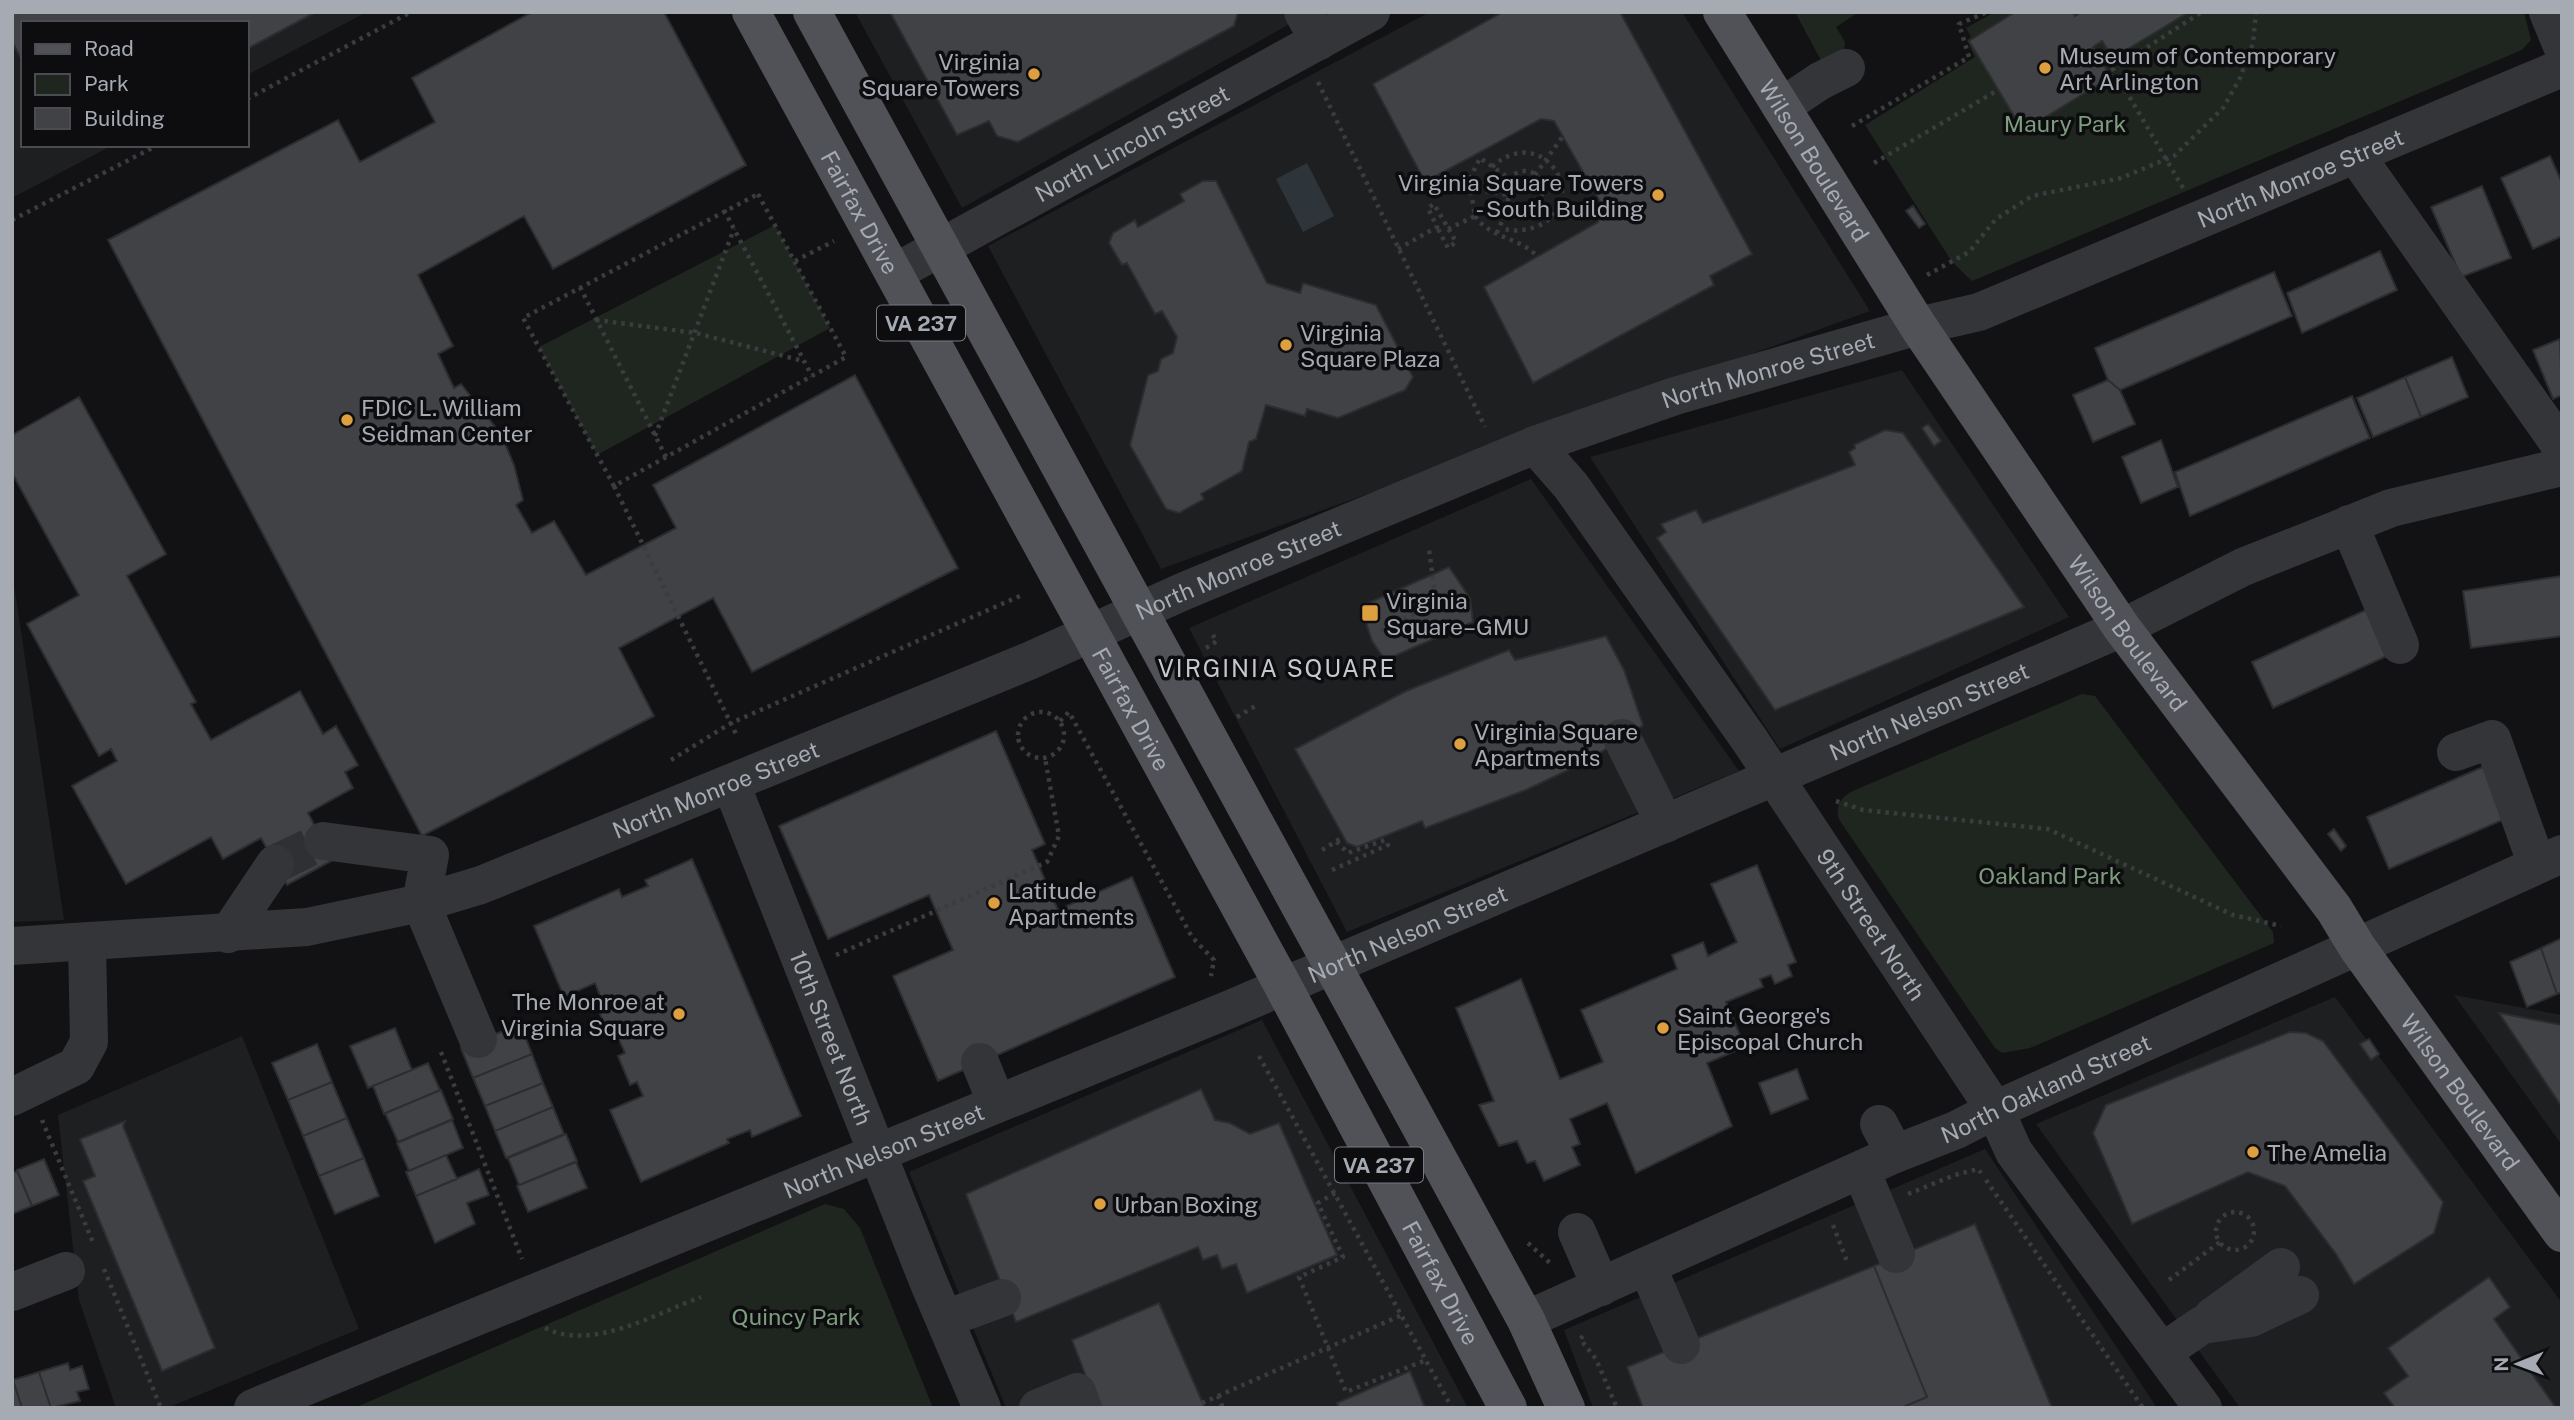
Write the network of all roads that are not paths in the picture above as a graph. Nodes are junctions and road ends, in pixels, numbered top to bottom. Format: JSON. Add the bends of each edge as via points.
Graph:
{"nodes":[{"id":1,"x":751,"y":12,"type":"edge"},
{"id":2,"x":812,"y":12,"type":"edge"},
{"id":3,"x":1371,"y":12,"type":"edge"},
{"id":4,"x":1722,"y":12,"type":"edge"},
{"id":5,"x":2548,"y":12,"type":"edge"},
{"id":6,"x":1310,"y":27,"type":"edge"},
{"id":7,"x":2562,"y":46,"type":"edge"},
{"id":8,"x":1846,"y":68,"type":"dead end"},
{"id":9,"x":2562,"y":68,"type":"edge"},
{"id":10,"x":1781,"y":107,"type":"junction"},
{"id":11,"x":2355,"y":154,"type":"junction"},
{"id":12,"x":939,"y":247,"type":"junction"},
{"id":13,"x":894,"y":273,"type":"junction"},
{"id":14,"x":1918,"y":326,"type":"junction"},
{"id":15,"x":1535,"y":445,"type":"junction"},
{"id":16,"x":2562,"y":448,"type":"edge"},
{"id":17,"x":2562,"y":467,"type":"edge"},
{"id":18,"x":2349,"y":524,"type":"junction"},
{"id":19,"x":1137,"y":612,"type":"junction"},
{"id":20,"x":2122,"y":628,"type":"junction"},
{"id":21,"x":1089,"y":634,"type":"junction"},
{"id":22,"x":2400,"y":645,"type":"dead end"},
{"id":23,"x":1622,"y":738,"type":"dead end"},
{"id":24,"x":2456,"y":752,"type":"dead end"},
{"id":25,"x":1774,"y":778,"type":"junction"},
{"id":26,"x":731,"y":784,"type":"junction"},
{"id":27,"x":1665,"y":824,"type":"junction"},
{"id":28,"x":323,"y":841,"type":"tunnel mouth"},
{"id":29,"x":2549,"y":859,"type":"edge"},
{"id":30,"x":275,"y":864,"type":"tunnel mouth"},
{"id":31,"x":421,"y":903,"type":"junction"},
{"id":32,"x":228,"y":934,"type":"junction"},
{"id":33,"x":87,"y":942,"type":"junction"},
{"id":34,"x":12,"y":946,"type":"edge"},
{"id":35,"x":2357,"y":947,"type":"junction"},
{"id":36,"x":1331,"y":963,"type":"junction"},
{"id":37,"x":1282,"y":985,"type":"junction"},
{"id":38,"x":478,"y":1039,"type":"dead end"},
{"id":39,"x":980,"y":1062,"type":"dead end"},
{"id":40,"x":12,"y":1097,"type":"edge"},
{"id":41,"x":996,"y":1102,"type":"junction"},
{"id":42,"x":1995,"y":1110,"type":"junction"},
{"id":43,"x":878,"y":1152,"type":"junction"},
{"id":44,"x":1861,"y":1170,"type":"junction"},
{"id":45,"x":1577,"y":1232,"type":"dead end"},
{"id":46,"x":2562,"y":1233,"type":"edge"},
{"id":47,"x":1896,"y":1254,"type":"dead end"},
{"id":48,"x":1647,"y":1266,"type":"junction"},
{"id":49,"x":66,"y":1270,"type":"dead end"},
{"id":50,"x":2290,"y":1281,"type":"dead end"},
{"id":51,"x":1601,"y":1287,"type":"junction"},
{"id":52,"x":12,"y":1292,"type":"edge"},
{"id":53,"x":1002,"y":1298,"type":"dead end"},
{"id":54,"x":945,"y":1319,"type":"junction"},
{"id":55,"x":1526,"y":1320,"type":"junction"},
{"id":56,"x":1477,"y":1345,"type":"junction"},
{"id":57,"x":1681,"y":1345,"type":"dead end"},
{"id":58,"x":2164,"y":1351,"type":"junction"},
{"id":59,"x":253,"y":1408,"type":"edge"},
{"id":60,"x":982,"y":1408,"type":"edge"},
{"id":61,"x":1038,"y":1408,"type":"edge"},
{"id":62,"x":1083,"y":1408,"type":"edge"},
{"id":63,"x":1508,"y":1408,"type":"edge"},
{"id":64,"x":1566,"y":1408,"type":"edge"},
{"id":65,"x":2203,"y":1408,"type":"edge"}],
"edges":[{"from":1,"to":13,"type":"main road","name":"Fairfax Drive","number":"VA 237"},
{"from":2,"to":12,"type":"main road","number":"VA 237"},
{"from":3,"to":6,"type":"street","name":"North Lincoln Street"},
{"from":4,"to":10,"type":"main road","name":"Wilson Boulevard"},
{"from":5,"to":7,"type":"street"},
{"from":6,"to":12,"type":"street","name":"North Lincoln Street"},
{"from":8,"to":10,"type":"street"},
{"from":9,"to":11,"type":"street","name":"North Monroe Street"},
{"from":10,"to":14,"type":"main road","name":"Wilson Boulevard"},
{"from":11,"to":14,"type":"street","name":"North Monroe Street","via":[[1979,312]]},
{"from":11,"to":16,"type":"street"},
{"from":12,"to":13,"type":"street","name":"North Lincoln Street"},
{"from":12,"to":19,"type":"main road","number":"VA 237"},
{"from":13,"to":21,"type":"main road","name":"Fairfax Drive","number":"VA 237"},
{"from":14,"to":15,"type":"street","name":"North Monroe Street","via":[[1675,396]]},
{"from":14,"to":20,"type":"main road","name":"Wilson Boulevard"},
{"from":15,"to":19,"type":"street","name":"North Monroe Street"},
{"from":15,"to":25,"type":"street","name":"9th Street North","via":[[1571,486]]},
{"from":17,"to":18,"type":"street","name":"North Nelson Street","via":[[2391,508]]},
{"from":18,"to":20,"type":"street","name":"North Nelson Street","via":[[2243,567]]},
{"from":18,"to":22,"type":"street"},
{"from":19,"to":21,"type":"street","name":"North Monroe Street"},
{"from":19,"to":36,"type":"main road","number":"VA 237"},
{"from":20,"to":25,"type":"street","name":"North Nelson Street"},
{"from":20,"to":35,"type":"main road","name":"Wilson Boulevard","via":[[2334,909]]},
{"from":21,"to":26,"type":"street","name":"North Monroe Street"},
{"from":21,"to":37,"type":"main road","name":"Fairfax Drive","number":"VA 237"},
{"from":23,"to":27,"type":"street"},
{"from":24,"to":29,"type":"street","via":[[2492,739]]},
{"from":25,"to":27,"type":"street","name":"North Nelson Street"},
{"from":25,"to":42,"type":"street","name":"9th Street North"},
{"from":26,"to":31,"type":"street","name":"North Monroe Street","via":[[481,885]]},
{"from":26,"to":43,"type":"street","name":"10th Street North"},
{"from":27,"to":36,"type":"street","name":"North Nelson Street","via":[[1567,849],[1488,882]]},
{"from":28,"to":31,"type":"street","via":[[430,855]]},
{"from":29,"to":35,"type":"street","name":"North Oakland Street"},
{"from":30,"to":32,"type":"street"},
{"from":31,"to":32,"type":"street","name":"North Monroe Street","via":[[307,927]]},
{"from":31,"to":38,"type":"street"},
{"from":32,"to":33,"type":"street","name":"North Monroe Street"},
{"from":33,"to":34,"type":"street"},
{"from":33,"to":40,"type":"street","via":[[89,1042],[76,1066]]},
{"from":35,"to":42,"type":"street","name":"North Oakland Street"},
{"from":35,"to":46,"type":"main road","name":"Wilson Boulevard"},
{"from":36,"to":37,"type":"street","name":"North Nelson Street"},
{"from":36,"to":55,"type":"main road","number":"VA 237"},
{"from":37,"to":41,"type":"street","name":"North Nelson Street"},
{"from":37,"to":56,"type":"main road","name":"Fairfax Drive","number":"VA 237"},
{"from":39,"to":41,"type":"street"},
{"from":41,"to":43,"type":"street","name":"North Nelson Street"},
{"from":42,"to":44,"type":"street","name":"North Oakland Street","via":[[1956,1130],[1887,1139]]},
{"from":42,"to":58,"type":"street","name":"9th Street North","via":[[2014,1152]]},
{"from":43,"to":54,"type":"street","name":"10th Street North"},
{"from":43,"to":59,"type":"street","name":"North Nelson Street","via":[[536,1308]]},
{"from":44,"to":47,"type":"street"},
{"from":44,"to":48,"type":"street","name":"North Oakland Street"},
{"from":45,"to":51,"type":"street"},
{"from":48,"to":51,"type":"street","name":"North Oakland Street"},
{"from":48,"to":57,"type":"street"},
{"from":49,"to":52,"type":"street"},
{"from":50,"to":58,"type":"street","via":[[2251,1318],[2202,1325]]},
{"from":51,"to":55,"type":"street","name":"North Oakland Street"},
{"from":53,"to":54,"type":"street"},
{"from":54,"to":60,"type":"street","name":"10th Street North"},
{"from":55,"to":56,"type":"main road"},
{"from":55,"to":64,"type":"main road","number":"VA 237"},
{"from":56,"to":63,"type":"main road","name":"Fairfax Drive","number":"VA 237"},
{"from":58,"to":65,"type":"street","name":"9th Street North"},
{"from":61,"to":62,"type":"street","via":[[1077,1392]]}]}
